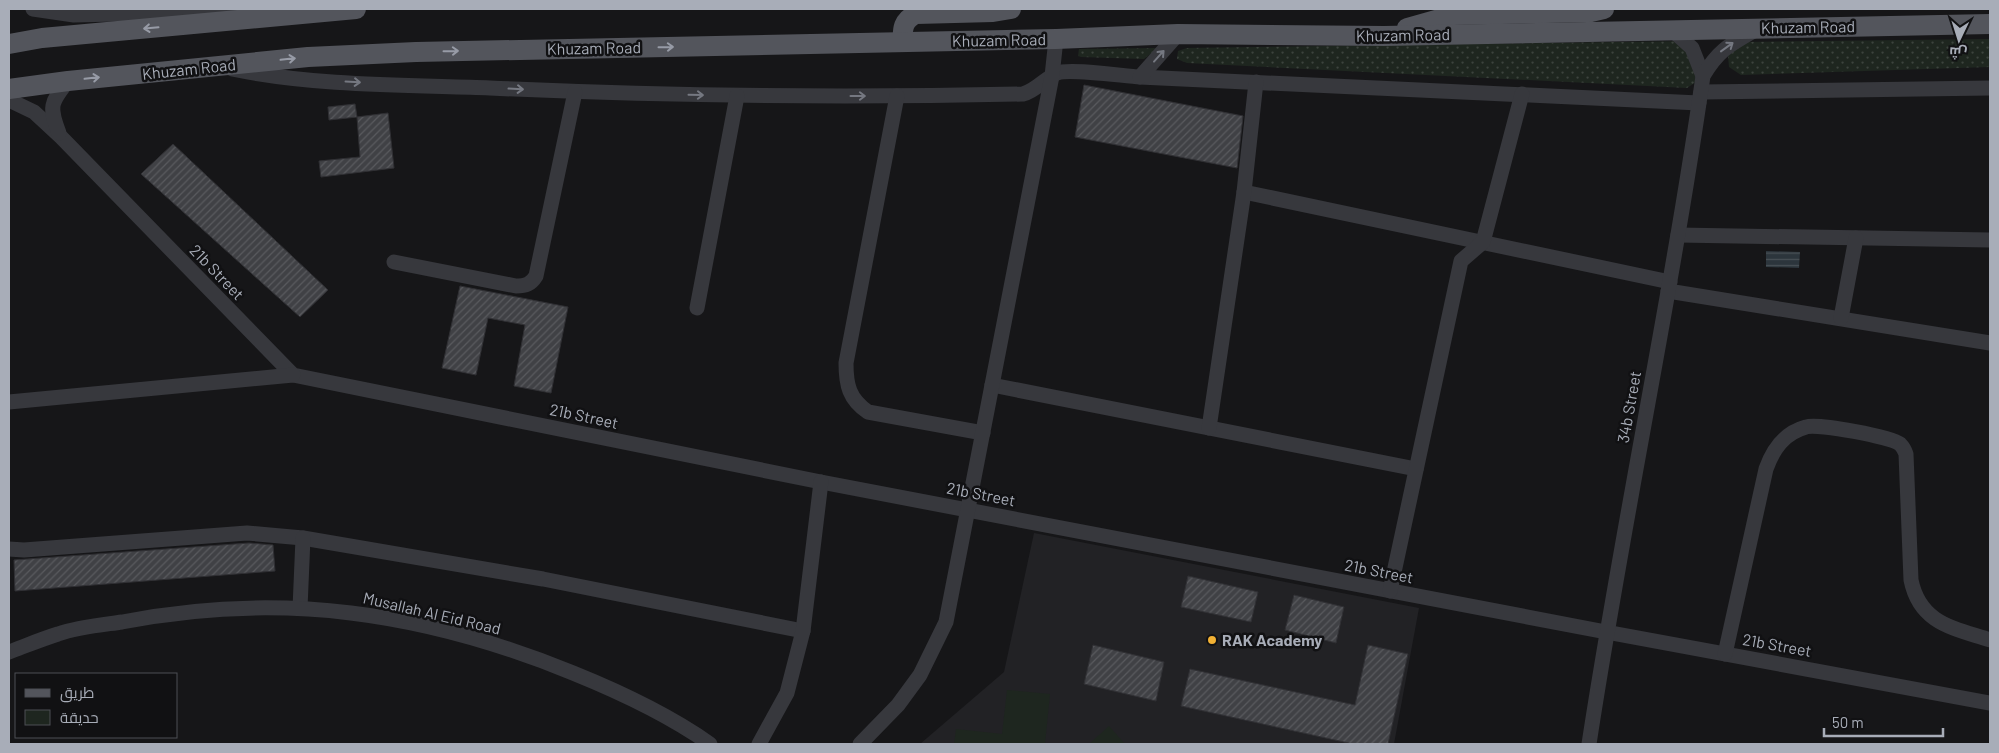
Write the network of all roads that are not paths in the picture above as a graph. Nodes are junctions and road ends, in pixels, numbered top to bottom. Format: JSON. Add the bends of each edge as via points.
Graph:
{"nodes":[{"id":1,"x":33,"y":9,"type":"edge"},
{"id":2,"x":333,"y":9,"type":"edge"},
{"id":3,"x":356,"y":9,"type":"edge"},
{"id":4,"x":1011,"y":9,"type":"edge"},
{"id":5,"x":1604,"y":9,"type":"edge"},
{"id":6,"x":1990,"y":24,"type":"edge"},
{"id":7,"x":1758,"y":28,"type":"junction"},
{"id":8,"x":1672,"y":30,"type":"junction"},
{"id":9,"x":1178,"y":34,"type":"junction"},
{"id":10,"x":1384,"y":36,"type":"junction"},
{"id":11,"x":1056,"y":39,"type":"junction"},
{"id":12,"x":903,"y":42,"type":"junction"},
{"id":13,"x":9,"y":44,"type":"edge"},
{"id":14,"x":218,"y":66,"type":"junction"},
{"id":15,"x":1052,"y":76,"type":"junction"},
{"id":16,"x":1703,"y":76,"type":"junction"},
{"id":17,"x":1140,"y":77,"type":"junction"},
{"id":18,"x":68,"y":81,"type":"junction"},
{"id":19,"x":1256,"y":82,"type":"junction"},
{"id":20,"x":1990,"y":88,"type":"edge"},
{"id":21,"x":9,"y":89,"type":"edge"},
{"id":22,"x":576,"y":92,"type":"junction"},
{"id":23,"x":1522,"y":94,"type":"junction"},
{"id":24,"x":737,"y":96,"type":"junction"},
{"id":25,"x":896,"y":96,"type":"junction"},
{"id":26,"x":1700,"y":97,"type":"junction"},
{"id":27,"x":9,"y":100,"type":"edge"},
{"id":28,"x":61,"y":137,"type":"junction"},
{"id":29,"x":1244,"y":192,"type":"junction"},
{"id":30,"x":1678,"y":235,"type":"junction"},
{"id":31,"x":1856,"y":238,"type":"junction"},
{"id":32,"x":1990,"y":240,"type":"edge"},
{"id":33,"x":1484,"y":242,"type":"junction"},
{"id":34,"x":394,"y":262,"type":"dead end"},
{"id":35,"x":1669,"y":286,"type":"junction"},
{"id":36,"x":697,"y":308,"type":"dead end"},
{"id":37,"x":1841,"y":318,"type":"junction"},
{"id":38,"x":1990,"y":342,"type":"edge"},
{"id":39,"x":293,"y":375,"type":"junction"},
{"id":40,"x":992,"y":385,"type":"junction"},
{"id":41,"x":9,"y":402,"type":"edge"},
{"id":42,"x":1209,"y":428,"type":"junction"},
{"id":43,"x":983,"y":433,"type":"junction"},
{"id":44,"x":1416,"y":469,"type":"junction"},
{"id":45,"x":820,"y":482,"type":"junction"},
{"id":46,"x":968,"y":509,"type":"junction"},
{"id":47,"x":304,"y":538,"type":"junction"},
{"id":48,"x":9,"y":549,"type":"edge"},
{"id":49,"x":1390,"y":591,"type":"junction"},
{"id":50,"x":300,"y":608,"type":"junction"},
{"id":51,"x":803,"y":631,"type":"junction"},
{"id":52,"x":1606,"y":632,"type":"junction"},
{"id":53,"x":1990,"y":640,"type":"edge"},
{"id":54,"x":9,"y":652,"type":"edge"},
{"id":55,"x":1725,"y":654,"type":"junction"},
{"id":56,"x":1990,"y":703,"type":"edge"},
{"id":57,"x":710,"y":744,"type":"edge"},
{"id":58,"x":759,"y":744,"type":"edge"},
{"id":59,"x":860,"y":744,"type":"edge"},
{"id":60,"x":1589,"y":744,"type":"edge"}],
"edges":[{"from":1,"to":2,"type":"street","via":[[74,15]]},
{"from":3,"to":13,"type":"main road","one_way":true,"via":[[42,38]]},
{"from":4,"to":12,"type":"main road","via":[[916,14],[907,18],[903,26]]},
{"from":5,"to":10,"type":"main road","via":[[1591,12],[1453,14]]},
{"from":6,"to":7,"type":"main road","name":"Khuzam Road"},
{"from":7,"to":8,"type":"main road","name":"Khuzam Road"},
{"from":16,"to":7,"type":"street","name":"34b Street","one_way":true,"via":[[1713,59],[1726,47]]},
{"from":8,"to":10,"type":"main road","name":"Khuzam Road"},
{"from":8,"to":16,"type":"street","name":"34b Street","via":[[1692,48]]},
{"from":9,"to":10,"type":"main road","name":"Khuzam Road"},
{"from":9,"to":11,"type":"main road","name":"Khuzam Road"},
{"from":17,"to":9,"type":"street","one_way":true},
{"from":11,"to":12,"type":"main road","name":"Khuzam Road"},
{"from":11,"to":15,"type":"street"},
{"from":14,"to":12,"type":"main road","name":"Khuzam Road","one_way":true,"via":[[308,57],[416,52]]},
{"from":18,"to":14,"type":"main road","name":"Khuzam Road","one_way":true},
{"from":14,"to":22,"type":"street","one_way":true,"via":[[309,79]]},
{"from":15,"to":17,"type":"street","via":[[1066,72]]},
{"from":15,"to":25,"type":"street","via":[[1023,94]]},
{"from":15,"to":40,"type":"street"},
{"from":16,"to":26,"type":"street","name":"34b Street"},
{"from":17,"to":19,"type":"street"},
{"from":18,"to":21,"type":"main road","name":"Khuzam Road"},
{"from":18,"to":28,"type":"street","name":"21b Street","via":[[52,106]]},
{"from":19,"to":23,"type":"street"},
{"from":19,"to":29,"type":"street"},
{"from":20,"to":26,"type":"street"},
{"from":22,"to":24,"type":"street","one_way":true},
{"from":22,"to":34,"type":"street","via":[[536,276],[532,282],[516,286]]},
{"from":23,"to":26,"type":"street"},
{"from":23,"to":33,"type":"street"},
{"from":24,"to":25,"type":"street","one_way":true},
{"from":24,"to":36,"type":"street"},
{"from":25,"to":43,"type":"street","via":[[846,363],[850,392],[858,405],[868,412]]},
{"from":26,"to":30,"type":"street","name":"34b Street"},
{"from":27,"to":28,"type":"street","name":"21b Street","via":[[34,112]]},
{"from":28,"to":39,"type":"street","name":"21b Street"},
{"from":29,"to":33,"type":"street"},
{"from":29,"to":42,"type":"street"},
{"from":30,"to":31,"type":"street"},
{"from":30,"to":35,"type":"street","name":"34b Street"},
{"from":31,"to":32,"type":"street"},
{"from":31,"to":37,"type":"street"},
{"from":33,"to":35,"type":"street"},
{"from":33,"to":44,"type":"street","via":[[1461,261]]},
{"from":35,"to":37,"type":"street"},
{"from":35,"to":52,"type":"street","name":"34b Street"},
{"from":37,"to":38,"type":"street"},
{"from":39,"to":41,"type":"street"},
{"from":39,"to":45,"type":"street","name":"21b Street"},
{"from":40,"to":42,"type":"street"},
{"from":40,"to":43,"type":"street"},
{"from":42,"to":44,"type":"street"},
{"from":43,"to":46,"type":"street"},
{"from":44,"to":49,"type":"street"},
{"from":45,"to":46,"type":"street","name":"21b Street"},
{"from":45,"to":51,"type":"street"},
{"from":46,"to":49,"type":"street","name":"21b Street"},
{"from":46,"to":59,"type":"street","via":[[946,622],[920,675],[898,705]]},
{"from":47,"to":48,"type":"street","via":[[247,532]]},
{"from":47,"to":50,"type":"street"},
{"from":47,"to":51,"type":"street","via":[[543,579]]},
{"from":49,"to":52,"type":"street","name":"21b Street"},
{"from":50,"to":54,"type":"street","name":"Musallah Al Eid Road","via":[[244,607],[157,615],[60,633]]},
{"from":50,"to":57,"type":"street","name":"Musallah Al Eid Road","via":[[404,621],[526,654],[634,700]]},
{"from":51,"to":58,"type":"street","via":[[787,693]]},
{"from":52,"to":55,"type":"street","name":"21b Street"},
{"from":52,"to":60,"type":"street","name":"34b Street"},
{"from":53,"to":55,"type":"street","via":[[1938,622],[1924,611],[1914,594],[1906,454],[1901,445],[1821,426],[1806,427],[1783,438],[1771,454]]},
{"from":55,"to":56,"type":"street","name":"21b Street"}]}
